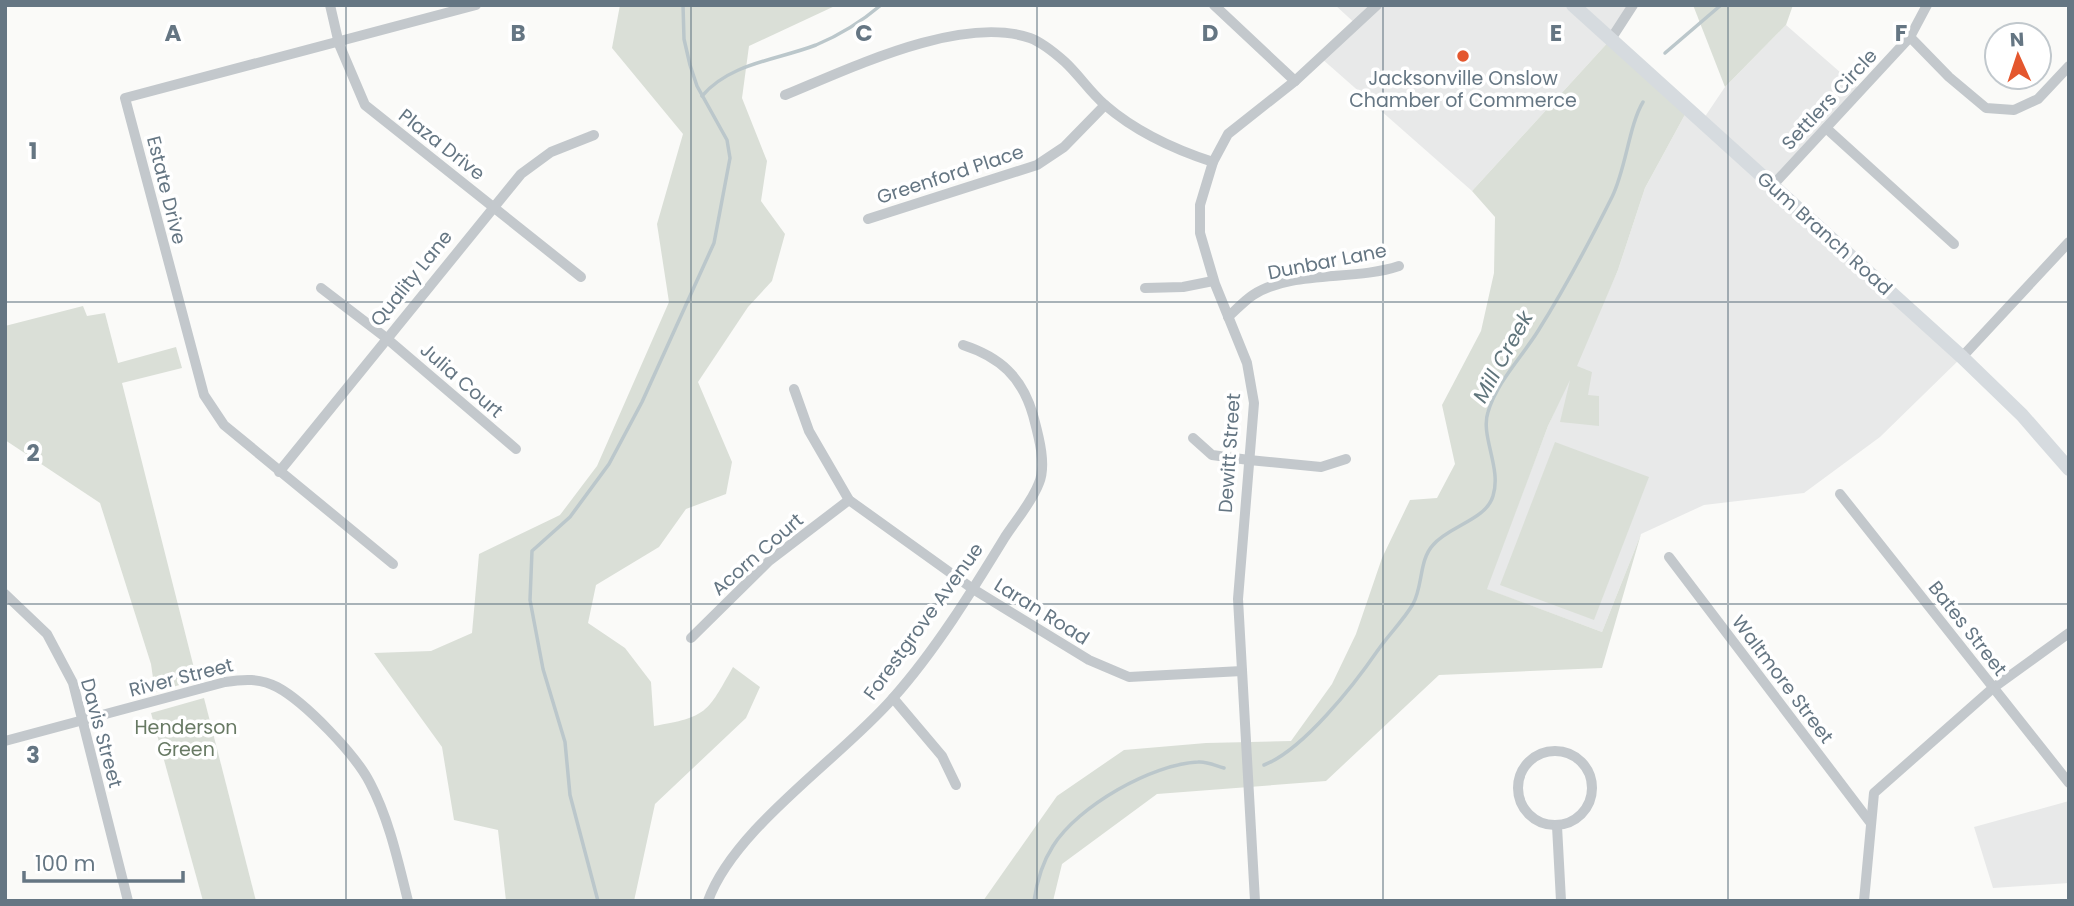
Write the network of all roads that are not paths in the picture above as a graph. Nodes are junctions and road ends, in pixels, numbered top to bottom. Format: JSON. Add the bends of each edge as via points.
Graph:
{"nodes":[{"id":1,"x":330,"y":5,"type":"edge"},
{"id":2,"x":476,"y":5,"type":"edge"},
{"id":3,"x":1214,"y":5,"type":"edge"},
{"id":4,"x":1377,"y":5,"type":"edge"},
{"id":5,"x":1573,"y":5,"type":"edge"},
{"id":6,"x":1633,"y":5,"type":"edge"},
{"id":7,"x":1927,"y":5,"type":"edge"},
{"id":8,"x":1910,"y":37,"type":"junction"},
{"id":9,"x":1611,"y":39,"type":"junction"},
{"id":10,"x":339,"y":44,"type":"junction"},
{"id":11,"x":2069,"y":66,"type":"edge"},
{"id":12,"x":1295,"y":81,"type":"junction"},
{"id":13,"x":785,"y":95,"type":"dead end"},
{"id":14,"x":1105,"y":105,"type":"junction"},
{"id":15,"x":1826,"y":128,"type":"junction"},
{"id":16,"x":594,"y":135,"type":"dead end"},
{"id":17,"x":1213,"y":162,"type":"junction"},
{"id":18,"x":1773,"y":185,"type":"junction"},
{"id":19,"x":493,"y":206,"type":"junction"},
{"id":20,"x":868,"y":219,"type":"dead end"},
{"id":21,"x":2069,"y":242,"type":"edge"},
{"id":22,"x":1954,"y":244,"type":"dead end"},
{"id":23,"x":1399,"y":266,"type":"dead end"},
{"id":24,"x":581,"y":278,"type":"dead end"},
{"id":25,"x":1213,"y":281,"type":"junction"},
{"id":26,"x":321,"y":288,"type":"dead end"},
{"id":27,"x":1145,"y":288,"type":"dead end"},
{"id":28,"x":1228,"y":317,"type":"junction"},
{"id":29,"x":385,"y":337,"type":"junction"},
{"id":30,"x":963,"y":345,"type":"dead end"},
{"id":31,"x":1962,"y":357,"type":"junction"},
{"id":32,"x":794,"y":389,"type":"dead end"},
{"id":33,"x":1194,"y":438,"type":"dead end"},
{"id":34,"x":516,"y":449,"type":"dead end"},
{"id":35,"x":1346,"y":459,"type":"dead end"},
{"id":36,"x":1249,"y":460,"type":"junction"},
{"id":37,"x":2069,"y":469,"type":"edge"},
{"id":38,"x":279,"y":472,"type":"junction"},
{"id":39,"x":1840,"y":494,"type":"dead end"},
{"id":40,"x":849,"y":500,"type":"junction"},
{"id":41,"x":1669,"y":557,"type":"dead end"},
{"id":42,"x":393,"y":564,"type":"dead end"},
{"id":43,"x":973,"y":589,"type":"junction"},
{"id":44,"x":5,"y":594,"type":"edge"},
{"id":45,"x":2069,"y":633,"type":"edge"},
{"id":46,"x":691,"y":638,"type":"dead end"},
{"id":47,"x":1242,"y":671,"type":"junction"},
{"id":48,"x":1993,"y":688,"type":"junction"},
{"id":49,"x":893,"y":698,"type":"junction"},
{"id":50,"x":83,"y":721,"type":"junction"},
{"id":51,"x":5,"y":741,"type":"edge"},
{"id":52,"x":2069,"y":783,"type":"edge"},
{"id":53,"x":956,"y":785,"type":"dead end"},
{"id":54,"x":1870,"y":822,"type":"junction"},
{"id":55,"x":1558,"y":826,"type":"junction"},
{"id":56,"x":128,"y":901,"type":"edge"},
{"id":57,"x":408,"y":901,"type":"edge"},
{"id":58,"x":708,"y":901,"type":"edge"},
{"id":59,"x":1255,"y":901,"type":"edge"},
{"id":60,"x":1561,"y":901,"type":"edge"},
{"id":61,"x":1864,"y":901,"type":"edge"}],
"edges":[{"from":1,"to":10,"type":"street","name":"Plaza Drive"},
{"from":2,"to":10,"type":"street","name":"Estate Drive"},
{"from":3,"to":12,"type":"street"},
{"from":4,"to":12,"type":"street","name":"Dewitt Street"},
{"from":5,"to":9,"type":"main road","name":"Gum Branch Road"},
{"from":6,"to":9,"type":"street"},
{"from":7,"to":8,"type":"street","name":"Settlers Circle"},
{"from":8,"to":11,"type":"street","via":[[1986,108],[2014,110],[2038,99]]},
{"from":8,"to":15,"type":"street","name":"Settlers Circle"},
{"from":9,"to":18,"type":"main road","name":"Gum Branch Road"},
{"from":10,"to":19,"type":"street","name":"Plaza Drive","via":[[365,106]]},
{"from":10,"to":38,"type":"street","name":"Estate Drive","via":[[125,99],[204,395],[224,425]]},
{"from":12,"to":17,"type":"street","name":"Dewitt Street","via":[[1228,134]]},
{"from":13,"to":14,"type":"street","via":[[896,51],[991,32],[1031,38],[1064,62]]},
{"from":14,"to":17,"type":"street","via":[[1186,153]]},
{"from":14,"to":20,"type":"street","name":"Greenford Place","via":[[1037,166]]},
{"from":15,"to":18,"type":"street","name":"Settlers Circle"},
{"from":15,"to":22,"type":"street"},
{"from":16,"to":19,"type":"street","name":"Quality Lane","via":[[551,152],[521,174]]},
{"from":17,"to":25,"type":"street","name":"Dewitt Street","via":[[1200,205],[1200,233]]},
{"from":18,"to":31,"type":"main road","name":"Gum Branch Road"},
{"from":19,"to":24,"type":"street","name":"Plaza Drive"},
{"from":19,"to":29,"type":"street","name":"Quality Lane"},
{"from":21,"to":31,"type":"street"},
{"from":23,"to":28,"type":"street","name":"Dunbar Lane","via":[[1377,274],[1283,284],[1254,294]]},
{"from":25,"to":27,"type":"street"},
{"from":25,"to":28,"type":"street","name":"Dewitt Street"},
{"from":26,"to":29,"type":"street","name":"Julia Court"},
{"from":28,"to":36,"type":"street","name":"Dewitt Street","via":[[1247,363],[1254,403]]},
{"from":29,"to":34,"type":"street","name":"Julia Court"},
{"from":29,"to":38,"type":"street","name":"Quality Lane"},
{"from":30,"to":43,"type":"street","name":"Forestgrove Avenue","via":[[987,352],[1014,374],[1027,396],[1040,440],[1040,481]]},
{"from":31,"to":37,"type":"main road","name":"Gum Branch Road"},
{"from":32,"to":40,"type":"street","name":"Laran Road","via":[[809,431]]},
{"from":33,"to":36,"type":"street","via":[[1212,455]]},
{"from":35,"to":36,"type":"street","via":[[1321,467]]},
{"from":36,"to":47,"type":"street","name":"Dewitt Street","via":[[1238,599]]},
{"from":38,"to":42,"type":"street","name":"Estate Drive"},
{"from":39,"to":48,"type":"street","name":"Bates Street"},
{"from":40,"to":43,"type":"street","name":"Laran Road"},
{"from":40,"to":46,"type":"street","name":"Acorn Court","via":[[769,561]]},
{"from":41,"to":54,"type":"street","name":"Waltmore Street"},
{"from":43,"to":47,"type":"street","name":"Laran Road","via":[[1088,660],[1129,677]]},
{"from":43,"to":49,"type":"street","name":"Forestgrove Avenue"},
{"from":44,"to":50,"type":"street","name":"Davis Street","via":[[47,634],[73,683]]},
{"from":45,"to":48,"type":"street"},
{"from":47,"to":59,"type":"street","name":"Dewitt Street"},
{"from":48,"to":52,"type":"street","name":"Bates Street"},
{"from":48,"to":54,"type":"street","via":[[1874,793]]},
{"from":49,"to":53,"type":"street","via":[[942,757]]},
{"from":49,"to":58,"type":"street","name":"Forestgrove Avenue","via":[[741,846]]},
{"from":50,"to":51,"type":"street","name":"River Street"},
{"from":50,"to":56,"type":"street","name":"Davis Street"},
{"from":50,"to":57,"type":"street","name":"River Street","via":[[249,678],[277,687],[354,757],[389,829]]},
{"from":54,"to":61,"type":"street"},
{"from":55,"to":55,"type":"street","via":[[1583,813],[1591,800],[1591,776],[1582,762],[1556,750],[1541,753],[1526,764],[1518,777],[1518,799],[1529,816],[1541,824]]},
{"from":55,"to":60,"type":"street"}]}
